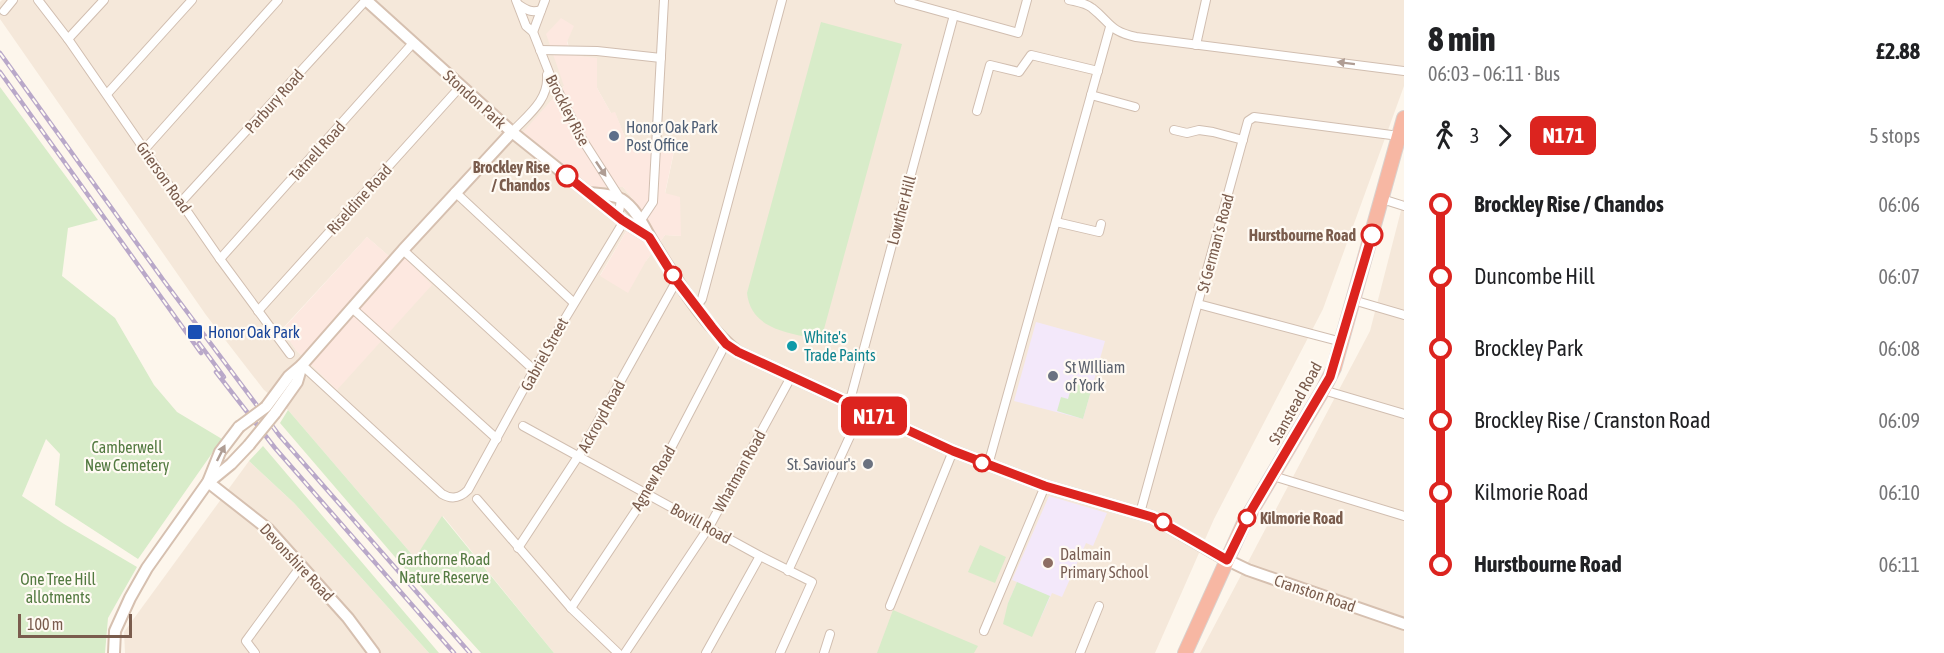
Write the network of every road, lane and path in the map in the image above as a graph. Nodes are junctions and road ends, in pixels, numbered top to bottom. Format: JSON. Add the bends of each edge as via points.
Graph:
{"nodes":[{"id":1,"x":13,"y":0,"type":"edge"},
{"id":2,"x":38,"y":0,"type":"edge"},
{"id":3,"x":104,"y":0,"type":"edge"},
{"id":4,"x":192,"y":0,"type":"edge"},
{"id":5,"x":278,"y":0,"type":"edge"},
{"id":6,"x":366,"y":0,"type":"edge"},
{"id":7,"x":664,"y":0,"type":"edge"},
{"id":8,"x":782,"y":0,"type":"edge"},
{"id":9,"x":899,"y":0,"type":"edge"},
{"id":10,"x":1027,"y":0,"type":"edge"},
{"id":11,"x":1069,"y":0,"type":"edge"},
{"id":12,"x":1206,"y":0,"type":"edge"},
{"id":13,"x":545,"y":1,"type":"edge"},
{"id":14,"x":517,"y":2,"type":"edge"},
{"id":15,"x":910,"y":2,"type":"edge"},
{"id":16,"x":541,"y":10,"type":"junction"},
{"id":17,"x":4,"y":11,"type":"dead end"},
{"id":18,"x":954,"y":15,"type":"junction"},
{"id":19,"x":1110,"y":27,"type":"junction"},
{"id":20,"x":533,"y":32,"type":"junction"},
{"id":21,"x":69,"y":39,"type":"junction"},
{"id":22,"x":413,"y":44,"type":"junction"},
{"id":23,"x":1196,"y":45,"type":"junction"},
{"id":24,"x":540,"y":50,"type":"junction"},
{"id":25,"x":661,"y":58,"type":"junction"},
{"id":26,"x":547,"y":67,"type":"junction"},
{"id":27,"x":1098,"y":71,"type":"junction"},
{"id":28,"x":1404,"y":71,"type":"edge"},
{"id":29,"x":460,"y":87,"type":"junction"},
{"id":30,"x":107,"y":94,"type":"junction"},
{"id":31,"x":1092,"y":95,"type":"junction"},
{"id":32,"x":544,"y":98,"type":"junction"},
{"id":33,"x":563,"y":102,"type":"junction"},
{"id":34,"x":1136,"y":107,"type":"dead end"},
{"id":35,"x":977,"y":111,"type":"dead end"},
{"id":36,"x":1404,"y":118,"type":"edge"},
{"id":37,"x":1174,"y":130,"type":"dead end"},
{"id":38,"x":512,"y":132,"type":"junction"},
{"id":39,"x":1399,"y":136,"type":"junction"},
{"id":40,"x":1243,"y":140,"type":"junction"},
{"id":41,"x":144,"y":150,"type":"junction"},
{"id":42,"x":455,"y":192,"type":"junction"},
{"id":43,"x":1382,"y":199,"type":"junction"},
{"id":44,"x":621,"y":200,"type":"junction"},
{"id":45,"x":181,"y":202,"type":"junction"},
{"id":46,"x":1404,"y":206,"type":"edge"},
{"id":47,"x":613,"y":209,"type":"junction"},
{"id":48,"x":641,"y":220,"type":"junction"},
{"id":49,"x":1056,"y":222,"type":"junction"},
{"id":50,"x":1101,"y":224,"type":"dead end"},
{"id":51,"x":649,"y":237,"type":"junction"},
{"id":52,"x":403,"y":250,"type":"junction"},
{"id":53,"x":220,"y":259,"type":"junction"},
{"id":54,"x":676,"y":280,"type":"junction"},
{"id":55,"x":1353,"y":300,"type":"junction"},
{"id":56,"x":573,"y":302,"type":"junction"},
{"id":57,"x":1198,"y":304,"type":"junction"},
{"id":58,"x":697,"y":306,"type":"junction"},
{"id":59,"x":352,"y":308,"type":"junction"},
{"id":60,"x":258,"y":310,"type":"junction"},
{"id":61,"x":1404,"y":315,"type":"edge"},
{"id":62,"x":1341,"y":342,"type":"junction"},
{"id":63,"x":726,"y":344,"type":"junction"},
{"id":64,"x":290,"y":354,"type":"dead end"},
{"id":65,"x":302,"y":364,"type":"junction"},
{"id":66,"x":534,"y":370,"type":"junction"},
{"id":67,"x":791,"y":377,"type":"junction"},
{"id":68,"x":1323,"y":390,"type":"junction"},
{"id":69,"x":849,"y":404,"type":"junction"},
{"id":70,"x":270,"y":410,"type":"junction"},
{"id":71,"x":862,"y":410,"type":"junction"},
{"id":72,"x":1404,"y":414,"type":"edge"},
{"id":73,"x":523,"y":426,"type":"dead end"},
{"id":74,"x":497,"y":439,"type":"junction"},
{"id":75,"x":953,"y":451,"type":"junction"},
{"id":76,"x":578,"y":456,"type":"junction"},
{"id":77,"x":988,"y":465,"type":"junction"},
{"id":78,"x":1272,"y":476,"type":"junction"},
{"id":79,"x":208,"y":482,"type":"junction"},
{"id":80,"x":1045,"y":486,"type":"junction"},
{"id":81,"x":647,"y":494,"type":"junction"},
{"id":82,"x":477,"y":499,"type":"dead end"},
{"id":83,"x":1140,"y":513,"type":"junction"},
{"id":84,"x":1404,"y":516,"type":"edge"},
{"id":85,"x":709,"y":527,"type":"junction"},
{"id":86,"x":518,"y":548,"type":"junction"},
{"id":87,"x":760,"y":556,"type":"junction"},
{"id":88,"x":1227,"y":560,"type":"junction"},
{"id":89,"x":301,"y":566,"type":"junction"},
{"id":90,"x":788,"y":571,"type":"junction"},
{"id":91,"x":890,"y":606,"type":"dead end"},
{"id":92,"x":1099,"y":606,"type":"dead end"},
{"id":93,"x":571,"y":608,"type":"junction"},
{"id":94,"x":1404,"y":624,"type":"edge"},
{"id":95,"x":984,"y":631,"type":"dead end"},
{"id":96,"x":830,"y":634,"type":"dead end"},
{"id":97,"x":114,"y":653,"type":"edge"},
{"id":98,"x":255,"y":653,"type":"edge"},
{"id":99,"x":374,"y":653,"type":"edge"},
{"id":100,"x":618,"y":653,"type":"edge"},
{"id":101,"x":625,"y":653,"type":"edge"},
{"id":102,"x":706,"y":653,"type":"edge"},
{"id":103,"x":780,"y":653,"type":"edge"},
{"id":104,"x":824,"y":653,"type":"edge"},
{"id":105,"x":1080,"y":653,"type":"edge"},
{"id":106,"x":1185,"y":653,"type":"edge"}],
"edges":[{"from":1,"to":17,"type":"street"},
{"from":2,"to":21,"type":"street","name":"Grierson Road"},
{"from":3,"to":21,"type":"street"},
{"from":4,"to":30,"type":"street"},
{"from":5,"to":41,"type":"street"},
{"from":6,"to":22,"type":"main road","name":"Stondon Park"},
{"from":6,"to":45,"type":"street","name":"Parbury Road"},
{"from":7,"to":25,"type":"street"},
{"from":8,"to":58,"type":"street"},
{"from":9,"to":15,"type":"street"},
{"from":10,"to":18,"type":"street","via":[[1018,33]]},
{"from":11,"to":19,"type":"street","via":[[1091,7]]},
{"from":12,"to":23,"type":"street"},
{"from":13,"to":16,"type":"street"},
{"from":14,"to":16,"type":"street","via":[[528,11]]},
{"from":14,"to":20,"type":"street","name":"Brockley Rise","via":[[526,26]]},
{"from":15,"to":18,"type":"street"},
{"from":16,"to":20,"type":"street"},
{"from":18,"to":69,"type":"street","name":"Lowther Hill"},
{"from":19,"to":23,"type":"street","via":[[1121,34]]},
{"from":19,"to":27,"type":"street"},
{"from":20,"to":24,"type":"street","name":"Brockley Rise"},
{"from":21,"to":30,"type":"street","name":"Grierson Road"},
{"from":22,"to":29,"type":"main road","name":"Stondon Park"},
{"from":22,"to":53,"type":"street","name":"Tatnell Road"},
{"from":28,"to":23,"type":"street","one_way":true},
{"from":24,"to":25,"type":"street"},
{"from":24,"to":26,"type":"street","name":"Brockley Rise"},
{"from":25,"to":48,"type":"street","via":[[653,202]]},
{"from":26,"to":32,"type":"street"},
{"from":26,"to":33,"type":"street","name":"Brockley Rise"},
{"from":27,"to":31,"type":"street"},
{"from":27,"to":35,"type":"street","via":[[1031,55],[1019,72],[990,65]]},
{"from":29,"to":38,"type":"main road","name":"Stondon Park"},
{"from":29,"to":60,"type":"street","name":"Riseldine Road"},
{"from":30,"to":41,"type":"street","name":"Grierson Road"},
{"from":31,"to":34,"type":"street"},
{"from":31,"to":49,"type":"street"},
{"from":32,"to":33,"type":"street"},
{"from":32,"to":38,"type":"street"},
{"from":33,"to":44,"type":"street","name":"Brockley Rise","one_way":true},
{"from":36,"to":39,"type":"highway","name":"Stanstead Road"},
{"from":37,"to":40,"type":"street","via":[[1207,131]]},
{"from":38,"to":42,"type":"main road"},
{"from":38,"to":47,"type":"main road","name":"Stondon Park"},
{"from":39,"to":40,"type":"street","name":"St German's Road","via":[[1254,117],[1248,121]]},
{"from":39,"to":43,"type":"highway","name":"Stanstead Road"},
{"from":40,"to":57,"type":"street","name":"St German's Road"},
{"from":41,"to":45,"type":"street","name":"Grierson Road"},
{"from":42,"to":52,"type":"main road"},
{"from":42,"to":56,"type":"street"},
{"from":43,"to":46,"type":"street"},
{"from":43,"to":55,"type":"highway","name":"Stanstead Road"},
{"from":44,"to":47,"type":"main road","name":"Stondon Park"},
{"from":44,"to":47,"type":"street","via":[[619,212]]},
{"from":44,"to":48,"type":"main road","name":"Stondon Park"},
{"from":45,"to":53,"type":"street","name":"Grierson Road"},
{"from":47,"to":51,"type":"main road","name":"Stondon Park"},
{"from":47,"to":56,"type":"street","name":"Gabriel Street"},
{"from":48,"to":51,"type":"main road","name":"Stondon Park"},
{"from":49,"to":50,"type":"street","via":[[1099,232]]},
{"from":49,"to":77,"type":"street"},
{"from":51,"to":54,"type":"main road"},
{"from":52,"to":59,"type":"main road"},
{"from":52,"to":66,"type":"street"},
{"from":53,"to":60,"type":"street","name":"Grierson Road"},
{"from":54,"to":58,"type":"main road"},
{"from":54,"to":76,"type":"street","name":"Ackroyd Road"},
{"from":55,"to":61,"type":"street"},
{"from":55,"to":62,"type":"highway","name":"Stanstead Road"},
{"from":56,"to":66,"type":"street","name":"Gabriel Street"},
{"from":57,"to":62,"type":"street"},
{"from":57,"to":83,"type":"street","name":"St German's Road"},
{"from":58,"to":63,"type":"main road"},
{"from":59,"to":65,"type":"main road"},
{"from":59,"to":74,"type":"street"},
{"from":60,"to":64,"type":"street","name":"Grierson Road"},
{"from":62,"to":68,"type":"highway","name":"Stanstead Road"},
{"from":63,"to":67,"type":"main road"},
{"from":63,"to":81,"type":"street","name":"Agnew Road"},
{"from":65,"to":70,"type":"main road","via":[[289,376]]},
{"from":65,"to":74,"type":"street","name":"Gabriel Street","via":[[442,494],[455,498],[464,494]]},
{"from":66,"to":74,"type":"street","name":"Gabriel Street"},
{"from":67,"to":69,"type":"main road"},
{"from":67,"to":85,"type":"street","name":"Whatman Road"},
{"from":68,"to":72,"type":"street"},
{"from":68,"to":78,"type":"highway","name":"Stanstead Road"},
{"from":69,"to":71,"type":"main road"},
{"from":70,"to":79,"type":"main road","bridge":true,"via":[[249,445]]},
{"from":79,"to":70,"type":"main road","one_way":true,"bridge":true,"via":[[220,452],[239,427]]},
{"from":71,"to":75,"type":"main road"},
{"from":71,"to":90,"type":"street"},
{"from":73,"to":76,"type":"street","name":"Bovill Road"},
{"from":75,"to":77,"type":"main road"},
{"from":75,"to":91,"type":"street"},
{"from":76,"to":81,"type":"street","name":"Bovill Road"},
{"from":76,"to":86,"type":"street","name":"Ackroyd Road"},
{"from":77,"to":80,"type":"main road"},
{"from":78,"to":84,"type":"street"},
{"from":78,"to":88,"type":"highway","name":"Stanstead Road"},
{"from":79,"to":89,"type":"main road","name":"Devonshire Road","via":[[268,529]]},
{"from":79,"to":97,"type":"main road","via":[[135,588],[115,631]]},
{"from":80,"to":83,"type":"main road"},
{"from":80,"to":95,"type":"street"},
{"from":81,"to":85,"type":"street","name":"Bovill Road"},
{"from":81,"to":93,"type":"street","name":"Agnew Road"},
{"from":82,"to":86,"type":"street"},
{"from":83,"to":88,"type":"main road"},
{"from":85,"to":87,"type":"street","name":"Bovill Road"},
{"from":85,"to":101,"type":"street","name":"Whatman Road"},
{"from":86,"to":93,"type":"street"},
{"from":87,"to":90,"type":"street","name":"Bovill Road"},
{"from":87,"to":102,"type":"street"},
{"from":88,"to":94,"type":"main road","name":"Cranston Road"},
{"from":88,"to":106,"type":"highway","name":"Stanstead Road"},
{"from":89,"to":98,"type":"street","via":[[246,641]]},
{"from":89,"to":99,"type":"main road","name":"Devonshire Road"},
{"from":90,"to":103,"type":"street","name":"Bovill Road","via":[[812,582]]},
{"from":92,"to":105,"type":"street"},
{"from":93,"to":100,"type":"street"},
{"from":96,"to":104,"type":"street"}]}
